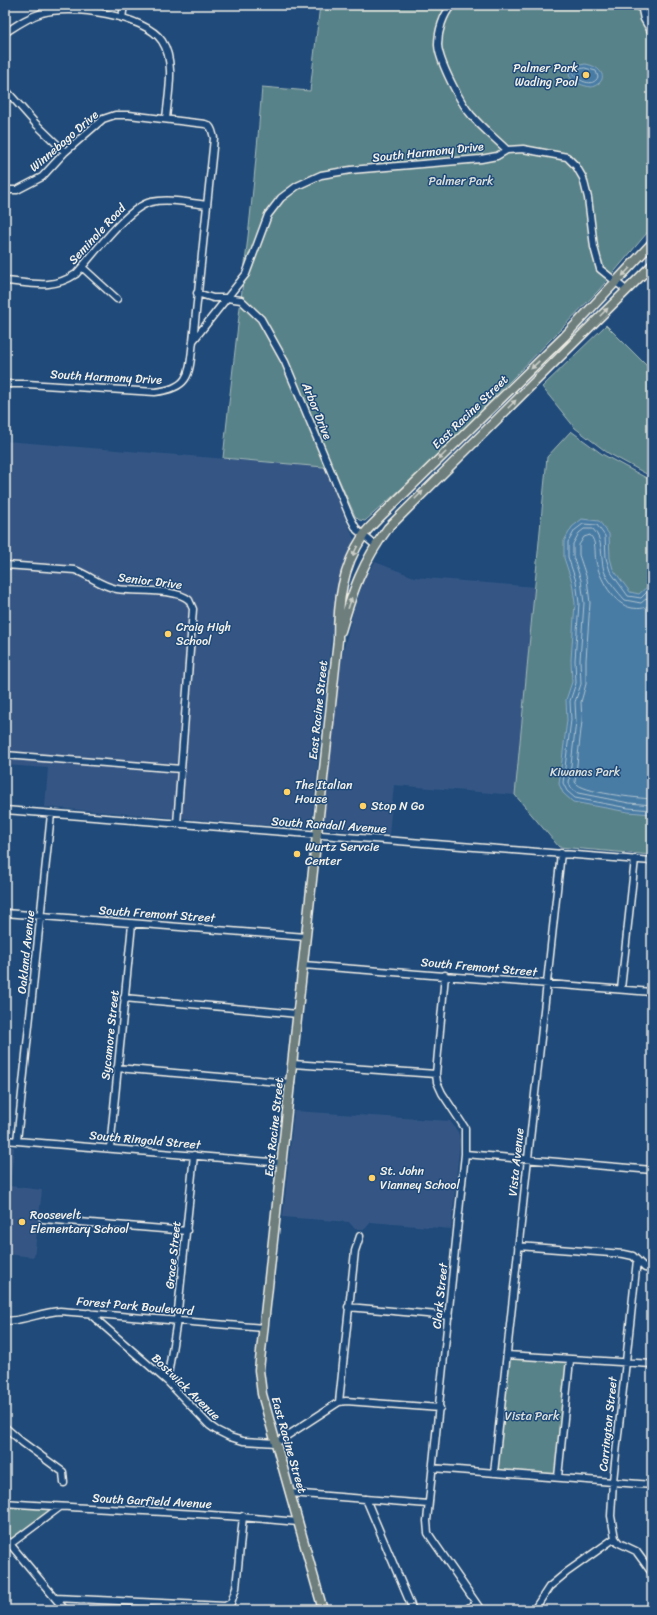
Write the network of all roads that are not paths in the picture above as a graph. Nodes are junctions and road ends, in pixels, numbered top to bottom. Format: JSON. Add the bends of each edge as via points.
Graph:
{"nodes":[{"id":1,"x":124,"y":5,"type":"edge"},
{"id":2,"x":452,"y":5,"type":"edge"},
{"id":3,"x":641,"y":5,"type":"edge"},
{"id":4,"x":122,"y":18,"type":"junction"},
{"id":5,"x":5,"y":33,"type":"edge"},
{"id":6,"x":652,"y":33,"type":"edge"},
{"id":7,"x":5,"y":89,"type":"edge"},
{"id":8,"x":166,"y":118,"type":"junction"},
{"id":9,"x":210,"y":126,"type":"joint"},
{"id":10,"x":507,"y":150,"type":"junction"},
{"id":11,"x":65,"y":152,"type":"junction"},
{"id":12,"x":5,"y":190,"type":"edge"},
{"id":13,"x":207,"y":205,"type":"junction"},
{"id":14,"x":652,"y":243,"type":"edge"},
{"id":15,"x":652,"y":265,"type":"edge"},
{"id":16,"x":82,"y":267,"type":"junction"},
{"id":17,"x":5,"y":281,"type":"edge"},
{"id":18,"x":616,"y":282,"type":"junction"},
{"id":19,"x":626,"y":290,"type":"junction"},
{"id":20,"x":197,"y":293,"type":"junction"},
{"id":21,"x":228,"y":298,"type":"junction"},
{"id":22,"x":117,"y":299,"type":"dead end"},
{"id":23,"x":193,"y":341,"type":"junction"},
{"id":24,"x":5,"y":384,"type":"edge"},
{"id":25,"x":363,"y":536,"type":"junction"},
{"id":26,"x":375,"y":545,"type":"junction"},
{"id":27,"x":5,"y":565,"type":"edge"},
{"id":28,"x":338,"y":640,"type":"junction"},
{"id":29,"x":5,"y":754,"type":"edge"},
{"id":30,"x":181,"y":768,"type":"junction"},
{"id":31,"x":5,"y":810,"type":"edge"},
{"id":32,"x":51,"y":814,"type":"junction"},
{"id":33,"x":177,"y":824,"type":"junction"},
{"id":34,"x":316,"y":836,"type":"junction"},
{"id":35,"x":561,"y":853,"type":"junction"},
{"id":36,"x":635,"y":859,"type":"junction"},
{"id":37,"x":652,"y":861,"type":"edge"},
{"id":38,"x":5,"y":913,"type":"edge"},
{"id":39,"x":41,"y":916,"type":"junction"},
{"id":40,"x":132,"y":924,"type":"junction"},
{"id":41,"x":306,"y":937,"type":"junction"},
{"id":42,"x":303,"y":965,"type":"junction"},
{"id":43,"x":445,"y":975,"type":"junction"},
{"id":44,"x":547,"y":984,"type":"junction"},
{"id":45,"x":620,"y":989,"type":"junction"},
{"id":46,"x":652,"y":992,"type":"edge"},
{"id":47,"x":124,"y":998,"type":"junction"},
{"id":48,"x":298,"y":1014,"type":"junction"},
{"id":49,"x":293,"y":1064,"type":"junction"},
{"id":50,"x":118,"y":1068,"type":"junction"},
{"id":51,"x":436,"y":1074,"type":"junction"},
{"id":52,"x":291,"y":1083,"type":"junction"},
{"id":53,"x":5,"y":1140,"type":"edge"},
{"id":54,"x":16,"y":1141,"type":"junction"},
{"id":55,"x":110,"y":1148,"type":"junction"},
{"id":56,"x":466,"y":1154,"type":"junction"},
{"id":57,"x":194,"y":1155,"type":"junction"},
{"id":58,"x":528,"y":1160,"type":"junction"},
{"id":59,"x":283,"y":1162,"type":"junction"},
{"id":60,"x":652,"y":1170,"type":"edge"},
{"id":61,"x":44,"y":1219,"type":"dead end"},
{"id":62,"x":187,"y":1231,"type":"junction"},
{"id":63,"x":360,"y":1236,"type":"dead end"},
{"id":64,"x":518,"y":1246,"type":"junction"},
{"id":65,"x":637,"y":1260,"type":"junction"},
{"id":66,"x":652,"y":1269,"type":"edge"},
{"id":67,"x":348,"y":1307,"type":"junction"},
{"id":68,"x":89,"y":1313,"type":"junction"},
{"id":69,"x":449,"y":1316,"type":"junction"},
{"id":70,"x":177,"y":1320,"type":"junction"},
{"id":71,"x":5,"y":1321,"type":"edge"},
{"id":72,"x":264,"y":1328,"type":"junction"},
{"id":73,"x":507,"y":1355,"type":"junction"},
{"id":74,"x":570,"y":1360,"type":"junction"},
{"id":75,"x":626,"y":1362,"type":"junction"},
{"id":76,"x":652,"y":1364,"type":"edge"},
{"id":77,"x":167,"y":1381,"type":"junction"},
{"id":78,"x":339,"y":1402,"type":"junction"},
{"id":79,"x":440,"y":1408,"type":"junction"},
{"id":80,"x":5,"y":1427,"type":"edge"},
{"id":81,"x":276,"y":1443,"type":"junction"},
{"id":82,"x":432,"y":1468,"type":"junction"},
{"id":83,"x":494,"y":1472,"type":"junction"},
{"id":84,"x":558,"y":1477,"type":"junction"},
{"id":85,"x":613,"y":1481,"type":"junction"},
{"id":86,"x":64,"y":1483,"type":"dead end"},
{"id":87,"x":652,"y":1485,"type":"edge"},
{"id":88,"x":290,"y":1493,"type":"junction"},
{"id":89,"x":366,"y":1499,"type":"junction"},
{"id":90,"x":5,"y":1503,"type":"edge"},
{"id":91,"x":428,"y":1504,"type":"junction"},
{"id":92,"x":60,"y":1507,"type":"junction"},
{"id":93,"x":244,"y":1516,"type":"junction"},
{"id":94,"x":298,"y":1522,"type":"junction"},
{"id":95,"x":5,"y":1538,"type":"edge"},
{"id":96,"x":615,"y":1538,"type":"junction"},
{"id":97,"x":11,"y":1544,"type":"junction"},
{"id":98,"x":5,"y":1548,"type":"edge"},
{"id":99,"x":652,"y":1573,"type":"edge"},
{"id":100,"x":55,"y":1598,"type":"junction"},
{"id":101,"x":476,"y":1603,"type":"junction"},
{"id":102,"x":65,"y":1610,"type":"edge"},
{"id":103,"x":323,"y":1610,"type":"edge"},
{"id":104,"x":413,"y":1610,"type":"edge"},
{"id":105,"x":465,"y":1610,"type":"edge"},
{"id":106,"x":481,"y":1610,"type":"edge"},
{"id":107,"x":534,"y":1610,"type":"edge"}],
"edges":[{"from":1,"to":4,"type":"street"},
{"from":2,"to":10,"type":"street","via":[[444,16],[439,33],[440,56],[455,90],[471,116]]},
{"from":3,"to":6,"type":"street","via":[[644,19]]},
{"from":4,"to":5,"type":"street","via":[[79,9],[53,10],[28,18]]},
{"from":4,"to":8,"type":"street","via":[[149,29],[162,41],[170,62]]},
{"from":7,"to":11,"type":"street"},
{"from":8,"to":9,"type":"street","name":"Winnebago Drive"},
{"from":8,"to":11,"type":"street","name":"Winnebago Drive","via":[[115,116],[103,119]]},
{"from":9,"to":13,"type":"street","name":"South Harmony Drive","via":[[214,138]]},
{"from":10,"to":18,"type":"street","name":"South Harmony Drive","via":[[523,149],[567,157],[576,166],[583,178],[588,198],[600,269]]},
{"from":10,"to":21,"type":"street","name":"South Harmony Drive","via":[[497,156],[475,160],[351,170],[321,175],[298,186],[281,198],[268,215],[246,274]]},
{"from":11,"to":12,"type":"street","name":"Winnebago Drive","via":[[42,177],[18,190]]},
{"from":13,"to":16,"type":"street","name":"Seminole Road","via":[[164,200],[150,202],[137,208]]},
{"from":13,"to":20,"type":"street","name":"South Harmony Drive"},
{"from":14,"to":18,"type":"main road","name":"East Racine Street","one_way":true},
{"from":15,"to":19,"type":"main road","name":"East Racine Street"},
{"from":16,"to":17,"type":"street","name":"Seminole Road","via":[[66,281],[52,284]]},
{"from":16,"to":22,"type":"street"},
{"from":18,"to":19,"type":"street","name":"South Harmony Drive"},
{"from":18,"to":25,"type":"main road","name":"East Racine Street","one_way":true},
{"from":26,"to":19,"type":"main road","name":"East Racine Street","one_way":true,"via":[[400,515]]},
{"from":20,"to":21,"type":"street","via":[[213,298]]},
{"from":20,"to":23,"type":"street","name":"South Harmony Drive"},
{"from":21,"to":23,"type":"street","name":"South Harmony Drive"},
{"from":21,"to":25,"type":"street","name":"Arbor Drive","via":[[241,300],[250,306],[275,343],[353,525]]},
{"from":23,"to":24,"type":"street","name":"South Harmony Drive","via":[[186,378],[179,386],[168,391]]},
{"from":25,"to":26,"type":"street","name":"Arbor Drive"},
{"from":25,"to":28,"type":"main road","name":"East Racine Street","one_way":true,"via":[[346,572],[342,588]]},
{"from":28,"to":26,"type":"main road","name":"East Racine Street","one_way":true,"via":[[362,568]]},
{"from":27,"to":30,"type":"street","name":"Senior Drive","via":[[76,570],[108,587],[177,594],[189,600],[193,609]]},
{"from":28,"to":34,"type":"main road","name":"East Racine Street"},
{"from":29,"to":30,"type":"street"},
{"from":30,"to":33,"type":"street","name":"Senior Drive"},
{"from":31,"to":32,"type":"street","name":"South Randall Avenue"},
{"from":32,"to":33,"type":"street","name":"South Randall Avenue"},
{"from":32,"to":39,"type":"street","name":"Oakland Avenue"},
{"from":33,"to":34,"type":"street","name":"South Randall Avenue"},
{"from":34,"to":35,"type":"street","name":"South Randall Avenue"},
{"from":34,"to":41,"type":"main road","name":"East Racine Street"},
{"from":35,"to":36,"type":"street","name":"South Randall Avenue"},
{"from":35,"to":44,"type":"street","name":"Vista Avenue"},
{"from":36,"to":37,"type":"street","name":"South Randall Avenue"},
{"from":36,"to":45,"type":"street"},
{"from":38,"to":39,"type":"street","name":"South Fremont Street"},
{"from":39,"to":40,"type":"street","name":"South Fremont Street"},
{"from":39,"to":54,"type":"street","name":"Oakland Avenue"},
{"from":40,"to":41,"type":"street","name":"South Fremont Street"},
{"from":40,"to":47,"type":"street","name":"Sycamore Street"},
{"from":41,"to":42,"type":"main road","name":"East Racine Street"},
{"from":42,"to":43,"type":"street","name":"South Fremont Street"},
{"from":42,"to":48,"type":"main road","name":"East Racine Street"},
{"from":43,"to":44,"type":"street","name":"South Fremont Street"},
{"from":43,"to":51,"type":"street","name":"Clark Street"},
{"from":44,"to":45,"type":"street","name":"South Fremont Street"},
{"from":44,"to":58,"type":"street","name":"Vista Avenue"},
{"from":45,"to":46,"type":"street","name":"South Fremont Street"},
{"from":47,"to":48,"type":"street"},
{"from":47,"to":50,"type":"street","name":"Sycamore Street"},
{"from":48,"to":49,"type":"main road","name":"East Racine Street"},
{"from":49,"to":51,"type":"street"},
{"from":49,"to":52,"type":"main road","name":"East Racine Street"},
{"from":50,"to":52,"type":"street"},
{"from":50,"to":55,"type":"street","name":"Sycamore Street"},
{"from":51,"to":56,"type":"street","name":"Clark Street","via":[[442,1093],[465,1128]]},
{"from":52,"to":59,"type":"main road","name":"East Racine Street"},
{"from":53,"to":54,"type":"street","name":"South Ringold Street"},
{"from":54,"to":55,"type":"street","name":"South Ringold Street"},
{"from":55,"to":57,"type":"street","name":"South Ringold Street"},
{"from":56,"to":58,"type":"street"},
{"from":56,"to":69,"type":"street","name":"Clark Street"},
{"from":57,"to":59,"type":"street","name":"South Ringold Street"},
{"from":57,"to":62,"type":"street","name":"Grace Street"},
{"from":58,"to":60,"type":"street"},
{"from":58,"to":64,"type":"street","name":"Vista Avenue"},
{"from":59,"to":72,"type":"main road","name":"East Racine Street"},
{"from":61,"to":62,"type":"street"},
{"from":62,"to":70,"type":"street","name":"Grace Street"},
{"from":63,"to":67,"type":"street","via":[[355,1251]]},
{"from":64,"to":65,"type":"street","via":[[624,1254]]},
{"from":64,"to":73,"type":"street","name":"Vista Avenue"},
{"from":65,"to":66,"type":"street","via":[[645,1268]]},
{"from":65,"to":75,"type":"street","name":"Carrington Street"},
{"from":67,"to":69,"type":"street"},
{"from":67,"to":78,"type":"street"},
{"from":68,"to":70,"type":"street","name":"Forest Park Boulevard"},
{"from":68,"to":71,"type":"street","name":"Forest Park Boulevard","via":[[51,1312],[17,1321]]},
{"from":68,"to":77,"type":"street","name":"Bostwick Avenue"},
{"from":69,"to":79,"type":"street","name":"Clark Street"},
{"from":70,"to":72,"type":"street","name":"Forest Park Boulevard"},
{"from":70,"to":77,"type":"street","name":"Grace Street"},
{"from":72,"to":81,"type":"main road","name":"East Racine Street","via":[[260,1380]]},
{"from":73,"to":74,"type":"street"},
{"from":73,"to":83,"type":"street","name":"Vista Avenue"},
{"from":74,"to":75,"type":"street"},
{"from":74,"to":84,"type":"street"},
{"from":75,"to":76,"type":"street"},
{"from":75,"to":85,"type":"street","name":"Carrington Street"},
{"from":77,"to":81,"type":"street","name":"Bostwick Avenue","via":[[200,1417],[216,1430],[243,1441]]},
{"from":78,"to":79,"type":"street"},
{"from":78,"to":81,"type":"street"},
{"from":79,"to":82,"type":"street","name":"Clark Street"},
{"from":80,"to":86,"type":"street","via":[[63,1472]]},
{"from":81,"to":88,"type":"main road","name":"East Racine Street"},
{"from":82,"to":83,"type":"street"},
{"from":82,"to":91,"type":"street","name":"Clark Street"},
{"from":83,"to":84,"type":"street"},
{"from":84,"to":85,"type":"street"},
{"from":85,"to":87,"type":"street"},
{"from":85,"to":96,"type":"street","name":"Carrington Street","via":[[611,1516]]},
{"from":88,"to":89,"type":"street"},
{"from":88,"to":94,"type":"main road","name":"East Racine Street"},
{"from":89,"to":91,"type":"street"},
{"from":89,"to":104,"type":"street"},
{"from":90,"to":92,"type":"street","name":"South Garfield Avenue"},
{"from":91,"to":101,"type":"street","name":"Clark Street","via":[[428,1532]]},
{"from":92,"to":93,"type":"street","name":"South Garfield Avenue"},
{"from":92,"to":97,"type":"street"},
{"from":93,"to":94,"type":"street","name":"South Garfield Avenue"},
{"from":93,"to":100,"type":"street","via":[[236,1588],[231,1603],[225,1606]]},
{"from":94,"to":103,"type":"main road","name":"East Racine Street"},
{"from":95,"to":97,"type":"street"},
{"from":96,"to":99,"type":"street","via":[[619,1543],[636,1551]]},
{"from":96,"to":107,"type":"street","via":[[549,1587]]},
{"from":97,"to":98,"type":"street"},
{"from":97,"to":100,"type":"street"},
{"from":100,"to":102,"type":"street"},
{"from":101,"to":105,"type":"street"},
{"from":101,"to":106,"type":"street","name":"Clark Street"}]}
